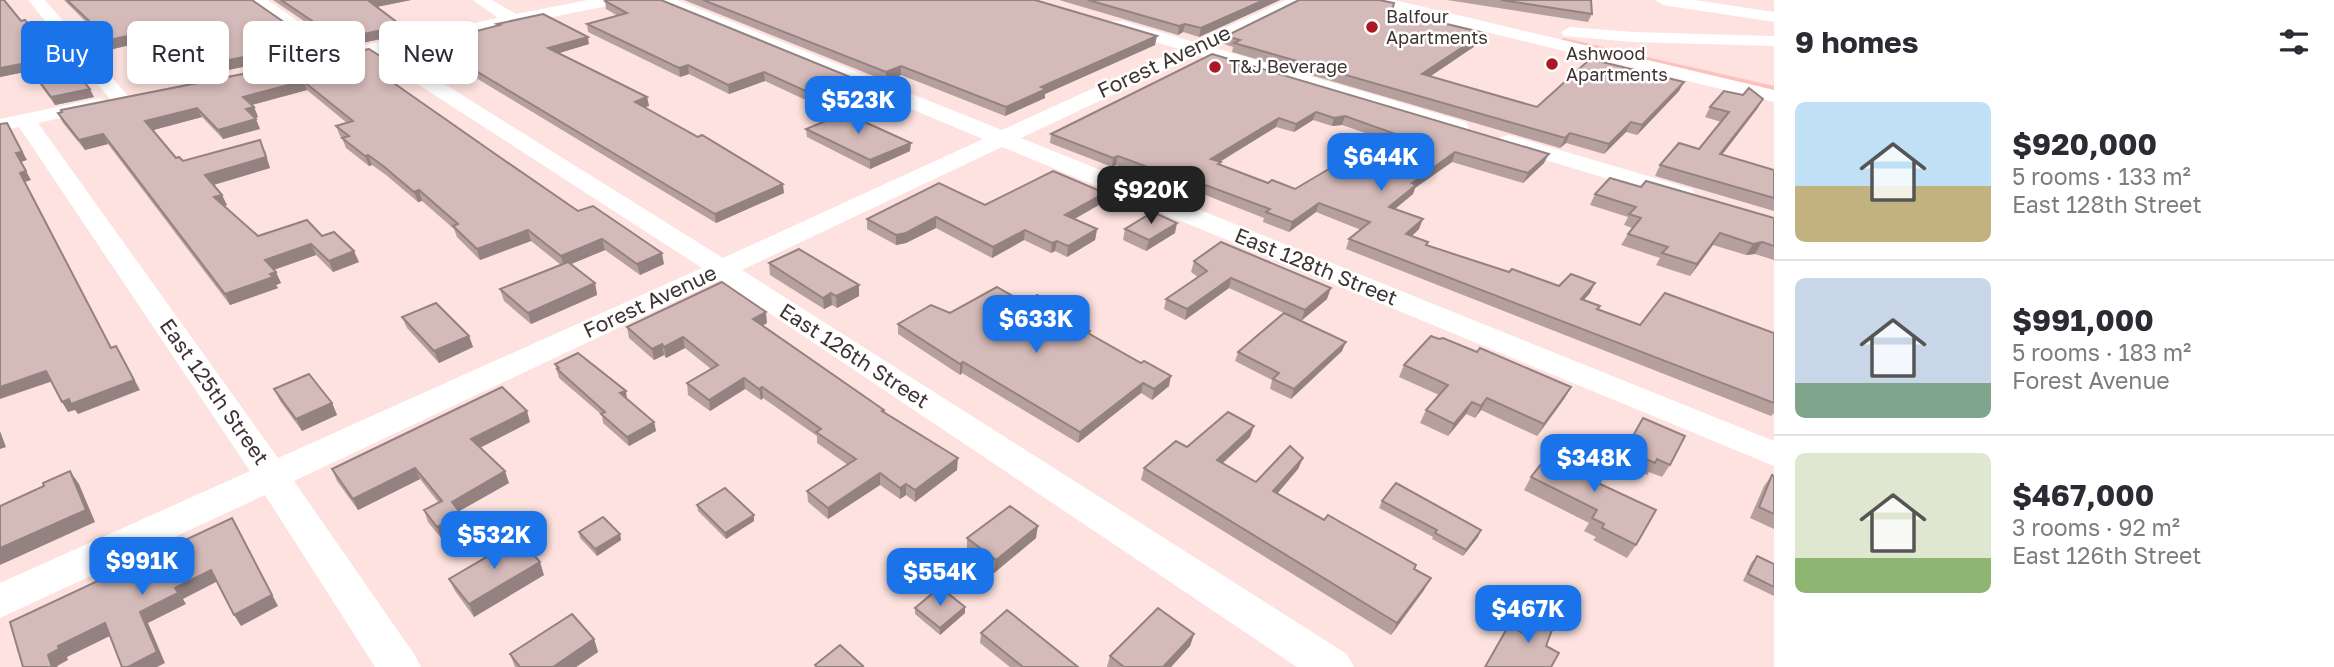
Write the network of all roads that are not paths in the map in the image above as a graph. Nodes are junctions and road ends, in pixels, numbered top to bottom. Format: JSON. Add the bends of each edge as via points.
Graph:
{"nodes":[{"id":1,"x":36,"y":0,"type":"edge"},
{"id":2,"x":257,"y":0,"type":"edge"},
{"id":3,"x":481,"y":0,"type":"edge"},
{"id":4,"x":612,"y":0,"type":"edge"},
{"id":5,"x":663,"y":0,"type":"edge"},
{"id":6,"x":1299,"y":0,"type":"edge"},
{"id":7,"x":1373,"y":0,"type":"edge"},
{"id":8,"x":1419,"y":0,"type":"edge"},
{"id":9,"x":1663,"y":0,"type":"edge"},
{"id":10,"x":1774,"y":17,"type":"edge"},
{"id":11,"x":1094,"y":18,"type":"edge"},
{"id":12,"x":513,"y":20,"type":"junction"},
{"id":13,"x":288,"y":21,"type":"edge"},
{"id":14,"x":1530,"y":32,"type":"junction"},
{"id":15,"x":1774,"y":41,"type":"edge"},
{"id":16,"x":1652,"y":46,"type":"junction"},
{"id":17,"x":374,"y":48,"type":"junction"},
{"id":18,"x":1194,"y":48,"type":"junction"},
{"id":19,"x":365,"y":50,"type":"edge"},
{"id":20,"x":1774,"y":83,"type":"edge"},
{"id":21,"x":1774,"y":96,"type":"edge"},
{"id":22,"x":13,"y":122,"type":"edge"},
{"id":23,"x":1001,"y":139,"type":"junction"},
{"id":24,"x":1708,"y":202,"type":"edge"},
{"id":25,"x":722,"y":269,"type":"junction"},
{"id":26,"x":1774,"y":454,"type":"edge"},
{"id":27,"x":271,"y":475,"type":"junction"},
{"id":28,"x":0,"y":601,"type":"edge"},
{"id":29,"x":399,"y":667,"type":"edge"},
{"id":30,"x":1332,"y":667,"type":"edge"}],
"edges":[{"from":1,"to":22,"type":"street","via":[[127,98]]},
{"from":2,"to":13,"type":"street"},
{"from":3,"to":12,"type":"street"},
{"from":4,"to":12,"type":"street"},
{"from":5,"to":23,"type":"street","name":"East 128th Street"},
{"from":6,"to":18,"type":"street","name":"Forest Avenue"},
{"from":7,"to":14,"type":"street"},
{"from":8,"to":14,"type":"street"},
{"from":9,"to":10,"type":"street"},
{"from":11,"to":18,"type":"street"},
{"from":12,"to":17,"type":"street"},
{"from":14,"to":16,"type":"street"},
{"from":14,"to":21,"type":"street"},
{"from":15,"to":16,"type":"street"},
{"from":16,"to":20,"type":"street"},
{"from":17,"to":19,"type":"street"},
{"from":17,"to":25,"type":"street","name":"East 126th Street"},
{"from":18,"to":23,"type":"street","name":"Forest Avenue"},
{"from":18,"to":24,"type":"street"},
{"from":22,"to":27,"type":"street","name":"East 125th Street"},
{"from":23,"to":25,"type":"street","name":"Forest Avenue"},
{"from":23,"to":26,"type":"street","name":"East 128th Street"},
{"from":25,"to":27,"type":"street","name":"Forest Avenue"},
{"from":25,"to":30,"type":"street","name":"East 126th Street"},
{"from":27,"to":28,"type":"street","name":"Forest Avenue"},
{"from":27,"to":29,"type":"street","name":"East 125th Street"}]}
